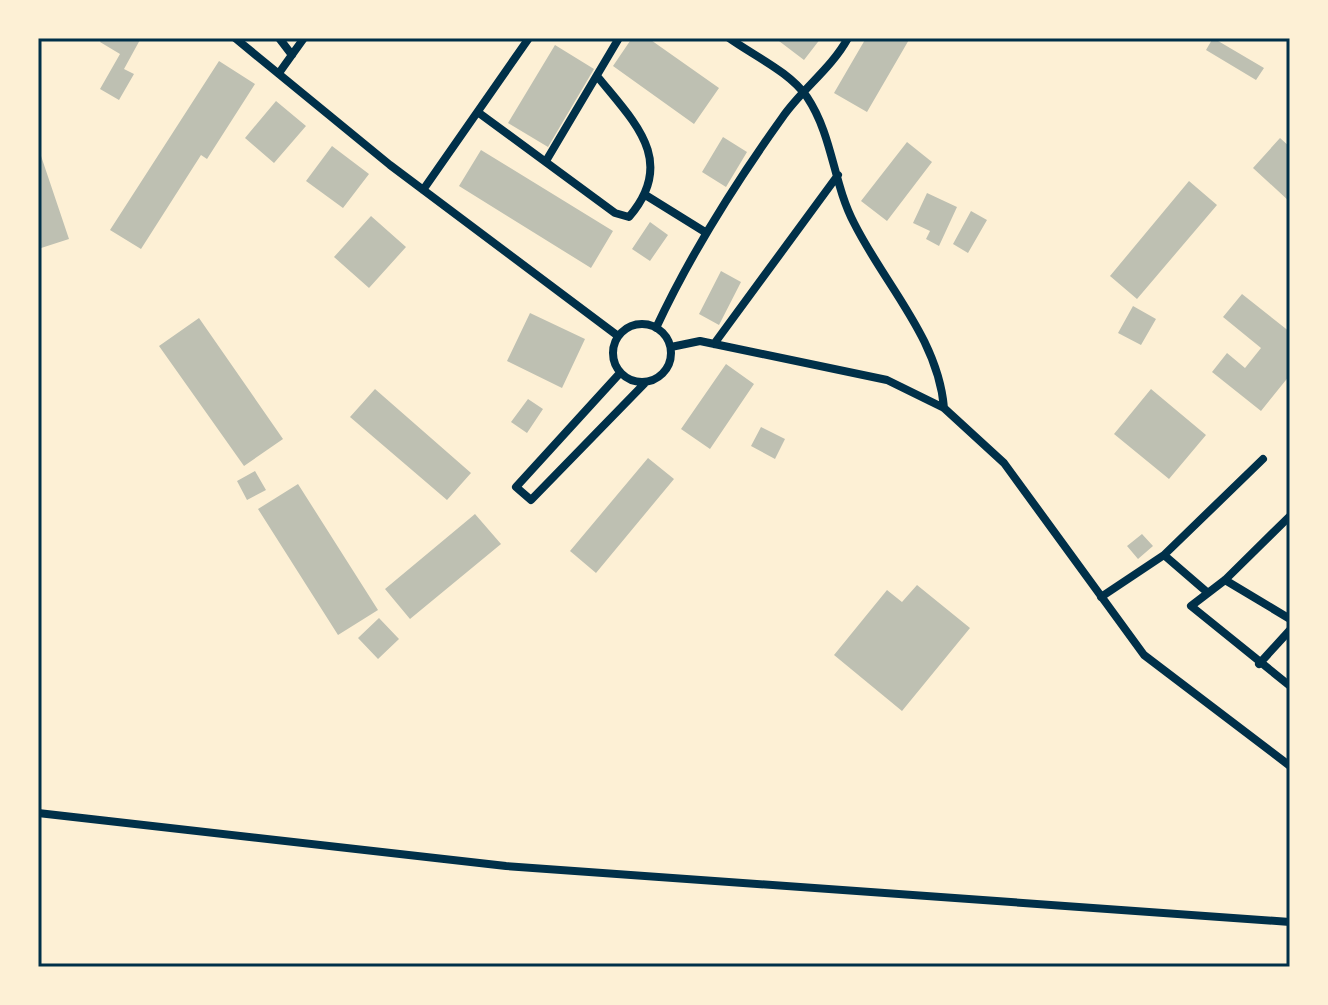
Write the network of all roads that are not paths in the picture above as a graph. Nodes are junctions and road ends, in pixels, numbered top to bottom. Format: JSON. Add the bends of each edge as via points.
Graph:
{"nodes":[{"id":1,"x":235,"y":38,"type":"edge"},
{"id":2,"x":279,"y":38,"type":"edge"},
{"id":3,"x":304,"y":38,"type":"edge"},
{"id":4,"x":529,"y":38,"type":"edge"},
{"id":5,"x":619,"y":38,"type":"edge"},
{"id":6,"x":729,"y":38,"type":"edge"},
{"id":7,"x":848,"y":38,"type":"edge"},
{"id":8,"x":292,"y":55,"type":"junction"},
{"id":9,"x":279,"y":73,"type":"junction"},
{"id":10,"x":597,"y":76,"type":"junction"},
{"id":11,"x":803,"y":92,"type":"junction"},
{"id":12,"x":479,"y":113,"type":"junction"},
{"id":13,"x":546,"y":161,"type":"junction"},
{"id":14,"x":838,"y":175,"type":"junction"},
{"id":15,"x":423,"y":190,"type":"junction"},
{"id":16,"x":647,"y":196,"type":"junction"},
{"id":17,"x":705,"y":232,"type":"junction"},
{"id":18,"x":656,"y":328,"type":"junction"},
{"id":19,"x":618,"y":336,"type":"junction"},
{"id":20,"x":714,"y":344,"type":"junction"},
{"id":21,"x":671,"y":347,"type":"junction"},
{"id":22,"x":620,"y":373,"type":"junction"},
{"id":23,"x":646,"y":382,"type":"junction"},
{"id":24,"x":944,"y":408,"type":"junction"},
{"id":25,"x":1263,"y":459,"type":"dead end"},
{"id":26,"x":1290,"y":516,"type":"edge"},
{"id":27,"x":1164,"y":555,"type":"junction"},
{"id":28,"x":1225,"y":580,"type":"junction"},
{"id":29,"x":1208,"y":593,"type":"junction"},
{"id":30,"x":1101,"y":597,"type":"junction"},
{"id":31,"x":1290,"y":619,"type":"edge"},
{"id":32,"x":1290,"y":630,"type":"edge"},
{"id":33,"x":1259,"y":664,"type":"junction"},
{"id":34,"x":1290,"y":686,"type":"edge"},
{"id":35,"x":1290,"y":766,"type":"edge"},
{"id":36,"x":38,"y":813,"type":"edge"},
{"id":37,"x":1290,"y":922,"type":"edge"}],
"edges":[{"from":1,"to":9,"type":"street"},
{"from":2,"to":8,"type":"street"},
{"from":3,"to":8,"type":"street"},
{"from":4,"to":12,"type":"street"},
{"from":5,"to":10,"type":"street"},
{"from":6,"to":11,"type":"street"},
{"from":7,"to":11,"type":"street","via":[[838,57]]},
{"from":8,"to":9,"type":"street"},
{"from":9,"to":15,"type":"street"},
{"from":10,"to":13,"type":"street"},
{"from":10,"to":16,"type":"street","via":[[627,112],[648,151],[653,167]]},
{"from":11,"to":14,"type":"street","via":[[825,130]]},
{"from":11,"to":17,"type":"street"},
{"from":12,"to":13,"type":"street"},
{"from":12,"to":15,"type":"street"},
{"from":13,"to":16,"type":"street","via":[[623,217]]},
{"from":14,"to":20,"type":"street"},
{"from":14,"to":24,"type":"street","via":[[852,221],[931,350]]},
{"from":15,"to":19,"type":"street"},
{"from":16,"to":17,"type":"street"},
{"from":17,"to":18,"type":"street"},
{"from":18,"to":19,"type":"street","via":[[633,325]]},
{"from":18,"to":21,"type":"street"},
{"from":19,"to":22,"type":"street","via":[[613,354]]},
{"from":20,"to":21,"type":"street"},
{"from":20,"to":24,"type":"street","via":[[887,380]]},
{"from":21,"to":23,"type":"street","via":[[664,374]]},
{"from":22,"to":23,"type":"street"},
{"from":22,"to":23,"type":"street","via":[[516,487],[531,500]]},
{"from":24,"to":30,"type":"street","via":[[1004,463]]},
{"from":25,"to":27,"type":"street"},
{"from":26,"to":28,"type":"street"},
{"from":27,"to":29,"type":"street"},
{"from":27,"to":30,"type":"street"},
{"from":28,"to":29,"type":"street"},
{"from":28,"to":31,"type":"street"},
{"from":29,"to":33,"type":"street","via":[[1191,606]]},
{"from":30,"to":35,"type":"street","via":[[1144,655]]},
{"from":32,"to":33,"type":"street"},
{"from":33,"to":34,"type":"street"},
{"from":36,"to":37,"type":"street","via":[[506,866]]}]}
